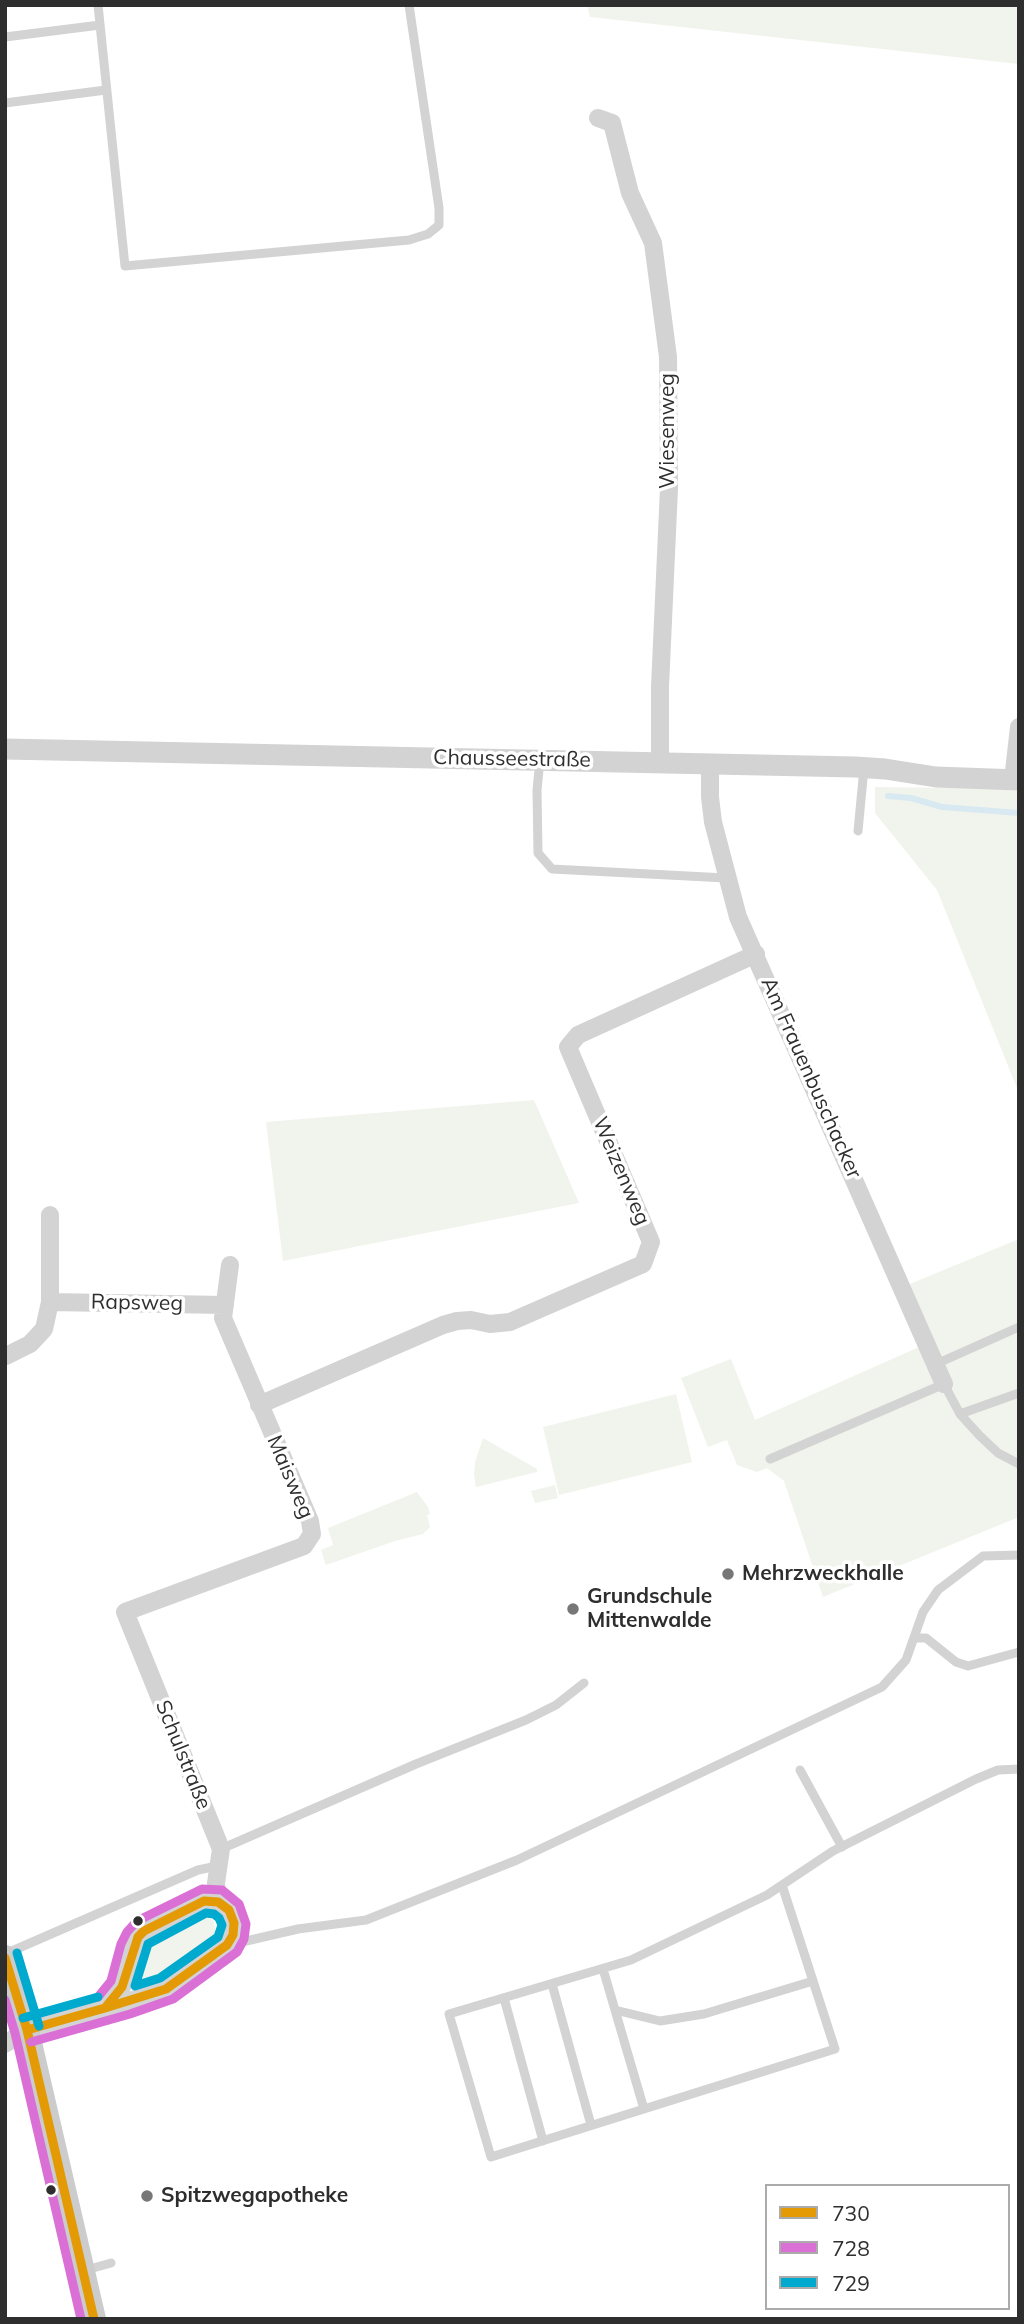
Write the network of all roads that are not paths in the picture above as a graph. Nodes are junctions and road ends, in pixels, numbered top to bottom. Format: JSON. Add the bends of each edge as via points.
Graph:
{"nodes":[{"id":1,"x":98,"y":5,"type":"edge"},
{"id":2,"x":409,"y":5,"type":"edge"},
{"id":3,"x":100,"y":25,"type":"junction"},
{"id":4,"x":5,"y":37,"type":"edge"},
{"id":5,"x":107,"y":90,"type":"junction"},
{"id":6,"x":5,"y":103,"type":"edge"},
{"id":7,"x":598,"y":118,"type":"dead end"},
{"id":8,"x":1019,"y":727,"type":"edge"},
{"id":9,"x":5,"y":748,"type":"edge"},
{"id":10,"x":540,"y":760,"type":"junction"},
{"id":11,"x":660,"y":762,"type":"junction"},
{"id":12,"x":710,"y":764,"type":"junction"},
{"id":13,"x":864,"y":768,"type":"junction"},
{"id":14,"x":1016,"y":780,"type":"edge"},
{"id":15,"x":858,"y":831,"type":"dead end"},
{"id":16,"x":726,"y":878,"type":"junction"},
{"id":17,"x":756,"y":954,"type":"junction"},
{"id":18,"x":50,"y":1215,"type":"dead end"},
{"id":19,"x":230,"y":1265,"type":"dead end"},
{"id":20,"x":50,"y":1302,"type":"junction"},
{"id":21,"x":225,"y":1305,"type":"junction"},
{"id":22,"x":1019,"y":1327,"type":"edge"},
{"id":23,"x":5,"y":1356,"type":"edge"},
{"id":24,"x":936,"y":1364,"type":"junction"},
{"id":25,"x":944,"y":1384,"type":"junction"},
{"id":26,"x":1019,"y":1393,"type":"edge"},
{"id":27,"x":259,"y":1405,"type":"junction"},
{"id":28,"x":960,"y":1413,"type":"junction"},
{"id":29,"x":770,"y":1459,"type":"dead end"},
{"id":30,"x":1019,"y":1464,"type":"edge"},
{"id":31,"x":1019,"y":1555,"type":"edge"},
{"id":32,"x":125,"y":1612,"type":"joint"},
{"id":33,"x":915,"y":1638,"type":"junction"},
{"id":34,"x":1019,"y":1652,"type":"edge"},
{"id":35,"x":584,"y":1683,"type":"dead end"},
{"id":36,"x":1019,"y":1769,"type":"edge"},
{"id":37,"x":800,"y":1770,"type":"dead end"},
{"id":38,"x":842,"y":1847,"type":"junction"},
{"id":39,"x":219,"y":1857,"type":"junction"},
{"id":40,"x":782,"y":1885,"type":"junction"},
{"id":41,"x":218,"y":1902,"type":"junction"},
{"id":42,"x":227,"y":1945,"type":"junction"},
{"id":43,"x":5,"y":1955,"type":"edge"},
{"id":44,"x":603,"y":1969,"type":"junction"},
{"id":45,"x":813,"y":1981,"type":"junction"},
{"id":46,"x":552,"y":1984,"type":"junction"},
{"id":47,"x":504,"y":1998,"type":"junction"},
{"id":48,"x":105,"y":2008,"type":"junction"},
{"id":49,"x":615,"y":2010,"type":"junction"},
{"id":50,"x":27,"y":2031,"type":"junction"},
{"id":51,"x":5,"y":2044,"type":"edge"},
{"id":52,"x":644,"y":2109,"type":"junction"},
{"id":53,"x":592,"y":2125,"type":"junction"},
{"id":54,"x":543,"y":2141,"type":"junction"},
{"id":55,"x":111,"y":2263,"type":"dead end"},
{"id":56,"x":82,"y":2272,"type":"junction"},
{"id":57,"x":94,"y":2319,"type":"edge"}],
"edges":[{"from":1,"to":3,"type":"lane"},
{"from":2,"to":5,"type":"lane","via":[[439,225],[409,240],[125,266]]},
{"from":3,"to":4,"type":"lane"},
{"from":3,"to":5,"type":"lane"},
{"from":5,"to":6,"type":"lane"},
{"from":7,"to":11,"type":"street","name":"Wiesenweg","via":[[612,123],[629,193],[653,243],[668,357],[669,488]]},
{"from":8,"to":14,"type":"street"},
{"from":9,"to":10,"type":"street","name":"Chausseestraße"},
{"from":10,"to":11,"type":"street","name":"Chausseestraße"},
{"from":10,"to":16,"type":"lane","via":[[538,853],[552,869]]},
{"from":11,"to":12,"type":"street","name":"Chausseestraße"},
{"from":12,"to":13,"type":"street","name":"Chausseestraße"},
{"from":12,"to":16,"type":"street","name":"Am Frauenbuschacker","via":[[713,822]]},
{"from":13,"to":14,"type":"street","name":"Chausseestraße"},
{"from":13,"to":15,"type":"lane"},
{"from":16,"to":17,"type":"street","name":"Am Frauenbuschacker"},
{"from":17,"to":24,"type":"street","name":"Am Frauenbuschacker"},
{"from":17,"to":27,"type":"street","name":"Weizenweg","via":[[578,1035],[568,1047],[651,1242],[643,1264],[510,1322],[471,1320],[443,1325]]},
{"from":18,"to":20,"type":"street"},
{"from":19,"to":21,"type":"street","name":"Maisweg"},
{"from":20,"to":21,"type":"street","name":"Rapsweg"},
{"from":20,"to":23,"type":"street","via":[[44,1329],[30,1344]]},
{"from":21,"to":27,"type":"street","name":"Maisweg","via":[[223,1318]]},
{"from":22,"to":24,"type":"lane"},
{"from":24,"to":25,"type":"street","name":"Am Frauenbuschacker"},
{"from":25,"to":28,"type":"lane"},
{"from":25,"to":29,"type":"lane"},
{"from":26,"to":28,"type":"lane"},
{"from":27,"to":32,"type":"street","name":"Maisweg","via":[[312,1534],[304,1546]]},
{"from":28,"to":30,"type":"lane","via":[[998,1453]]},
{"from":31,"to":33,"type":"lane","via":[[983,1556],[959,1572],[938,1590],[923,1612]]},
{"from":32,"to":39,"type":"street","name":"Schulstraße"},
{"from":33,"to":34,"type":"lane","via":[[926,1638],[968,1666]]},
{"from":33,"to":42,"type":"lane","via":[[906,1660],[883,1687],[517,1860],[366,1920]]},
{"from":35,"to":39,"type":"lane","via":[[526,1720],[416,1764]]},
{"from":36,"to":38,"type":"lane","via":[[999,1770],[976,1779]]},
{"from":37,"to":38,"type":"lane"},
{"from":38,"to":40,"type":"lane"},
{"from":39,"to":41,"type":"street","name":"Schulstraße"},
{"from":39,"to":43,"type":"lane"},
{"from":40,"to":44,"type":"lane","via":[[631,1960]]},
{"from":40,"to":45,"type":"lane"},
{"from":41,"to":42,"type":"street","name":"Schulstraße","via":[[229,1910],[234,1923]]},
{"from":41,"to":48,"type":"street","via":[[204,1901],[144,1931],[121,1987]]},
{"from":42,"to":48,"type":"street","via":[[166,1989]]},
{"from":43,"to":50,"type":"main road"},
{"from":44,"to":46,"type":"lane"},
{"from":44,"to":49,"type":"lane"},
{"from":45,"to":49,"type":"lane","via":[[704,2014],[660,2021]]},
{"from":45,"to":52,"type":"lane","via":[[835,2049]]},
{"from":46,"to":47,"type":"lane"},
{"from":46,"to":53,"type":"lane"},
{"from":47,"to":54,"type":"lane"},
{"from":47,"to":54,"type":"lane","via":[[449,2014],[491,2157]]},
{"from":48,"to":50,"type":"street"},
{"from":49,"to":52,"type":"lane"},
{"from":50,"to":51,"type":"street"},
{"from":50,"to":56,"type":"main road"},
{"from":52,"to":53,"type":"lane"},
{"from":53,"to":54,"type":"lane"},
{"from":55,"to":56,"type":"lane"},
{"from":56,"to":57,"type":"main road"}]}
